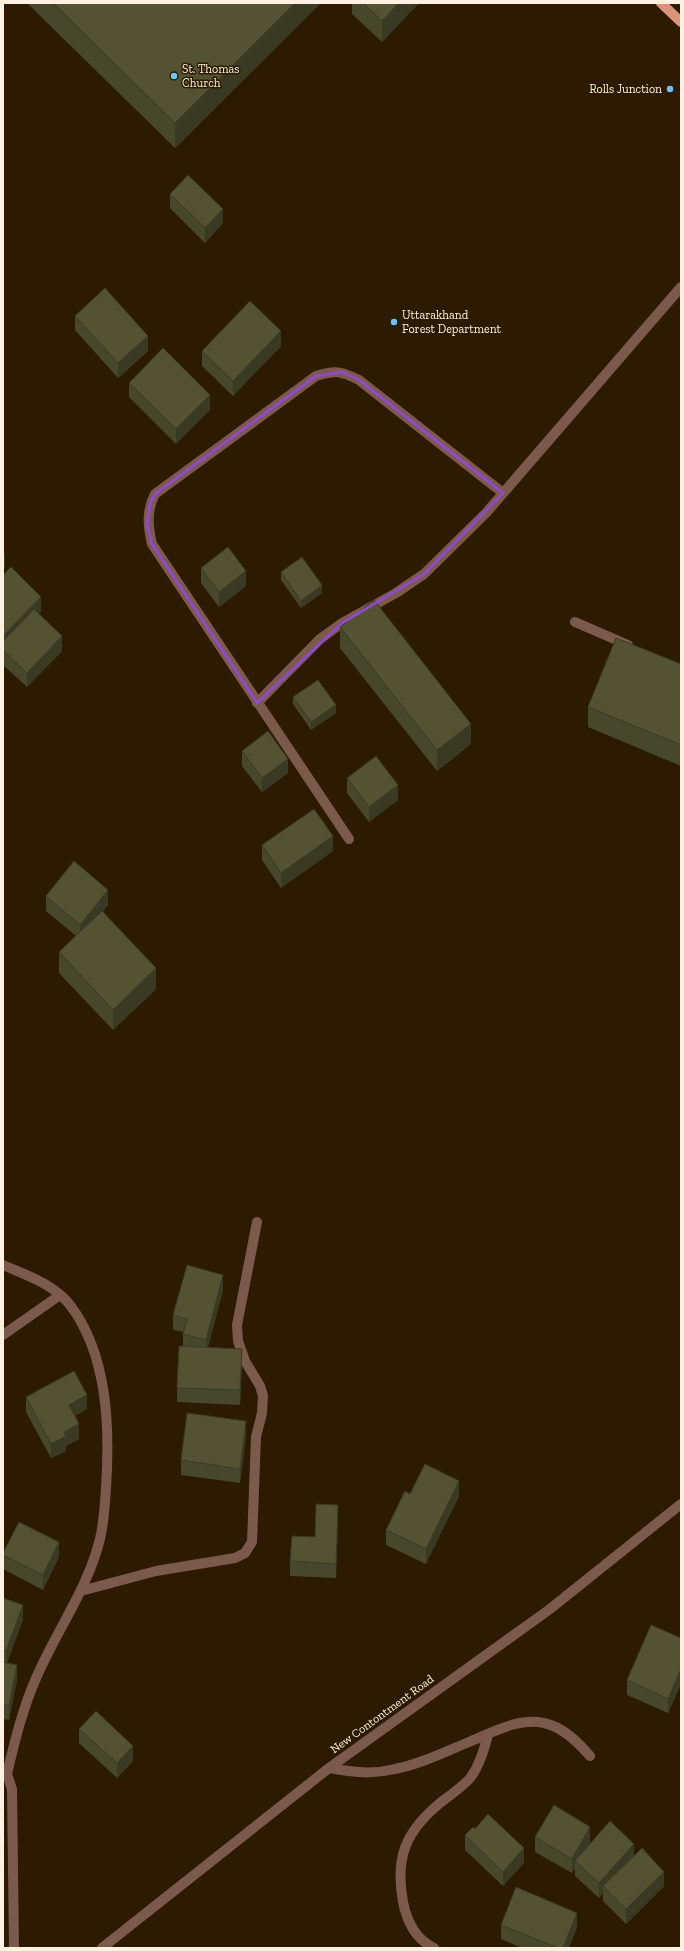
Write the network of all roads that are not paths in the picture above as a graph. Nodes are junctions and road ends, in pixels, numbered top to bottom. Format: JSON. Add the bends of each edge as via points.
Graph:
{"nodes":[{"id":1,"x":661,"y":3,"type":"edge"},
{"id":2,"x":681,"y":22,"type":"edge"},
{"id":3,"x":681,"y":287,"type":"edge"},
{"id":4,"x":503,"y":494,"type":"junction"},
{"id":5,"x":576,"y":622,"type":"dead end"},
{"id":6,"x":639,"y":650,"type":"edge"},
{"id":7,"x":257,"y":703,"type":"junction"},
{"id":8,"x":348,"y":839,"type":"dead end"},
{"id":9,"x":257,"y":1222,"type":"dead end"},
{"id":10,"x":3,"y":1265,"type":"edge"},
{"id":11,"x":60,"y":1295,"type":"junction"},
{"id":12,"x":3,"y":1335,"type":"edge"},
{"id":13,"x":681,"y":1504,"type":"edge"},
{"id":14,"x":81,"y":1591,"type":"junction"},
{"id":15,"x":488,"y":1735,"type":"junction"},
{"id":16,"x":590,"y":1756,"type":"dead end"},
{"id":17,"x":329,"y":1768,"type":"junction"},
{"id":18,"x":5,"y":1772,"type":"edge"},
{"id":19,"x":14,"y":1948,"type":"edge"},
{"id":20,"x":102,"y":1948,"type":"edge"},
{"id":21,"x":434,"y":1948,"type":"edge"}],
"edges":[{"from":1,"to":2,"type":"main road"},
{"from":3,"to":4,"type":"street"},
{"from":4,"to":7,"type":"street","via":[[424,574],[320,639]]},
{"from":4,"to":7,"type":"street","via":[[359,380],[343,372],[329,372],[316,376],[155,494],[150,504],[148,525],[152,544]]},
{"from":5,"to":6,"type":"street"},
{"from":7,"to":8,"type":"street"},
{"from":9,"to":14,"type":"street","via":[[237,1324],[238,1341],[263,1396],[256,1438],[252,1542],[245,1553],[235,1558],[156,1571]]},
{"from":10,"to":11,"type":"street","via":[[38,1280]]},
{"from":11,"to":12,"type":"street"},
{"from":11,"to":14,"type":"street","via":[[70,1304],[85,1330],[102,1382],[106,1407],[108,1461],[103,1517],[100,1539]]},
{"from":13,"to":17,"type":"street","name":"New Contontment Road","via":[[550,1609]]},
{"from":14,"to":18,"type":"street","via":[[37,1676]]},
{"from":15,"to":16,"type":"street","via":[[523,1723],[543,1722],[559,1728]]},
{"from":15,"to":17,"type":"street","via":[[394,1770],[361,1774]]},
{"from":15,"to":21,"type":"street","via":[[477,1767],[470,1778],[419,1823],[406,1843],[400,1867],[405,1912],[412,1929],[426,1944]]},
{"from":17,"to":20,"type":"street","name":"New Contontment Road"},
{"from":18,"to":19,"type":"street","via":[[12,1789]]}]}
